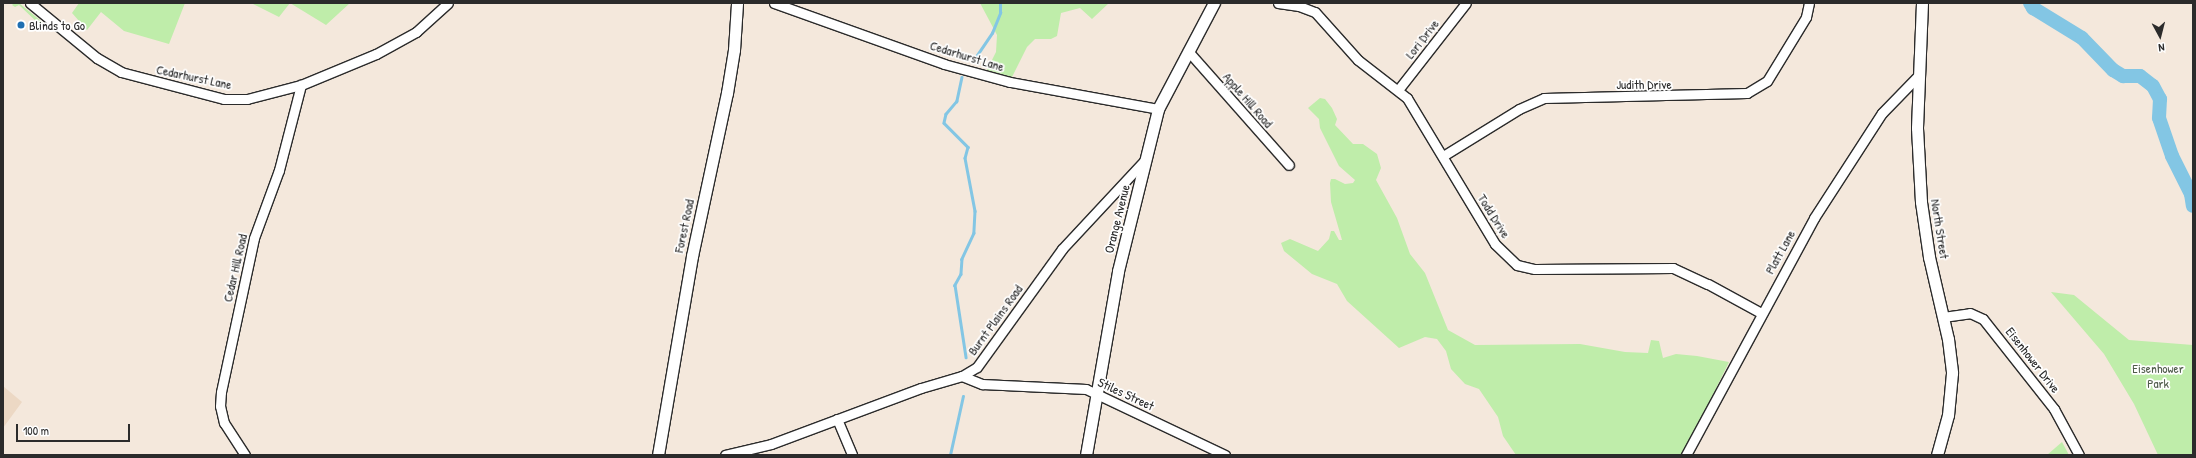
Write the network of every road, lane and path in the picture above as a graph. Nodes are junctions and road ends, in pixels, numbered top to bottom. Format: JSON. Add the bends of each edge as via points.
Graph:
{"nodes":[{"id":1,"x":30,"y":3,"type":"edge"},
{"id":2,"x":448,"y":3,"type":"edge"},
{"id":3,"x":737,"y":3,"type":"edge"},
{"id":4,"x":774,"y":3,"type":"edge"},
{"id":5,"x":1214,"y":3,"type":"edge"},
{"id":6,"x":1278,"y":3,"type":"edge"},
{"id":7,"x":1466,"y":3,"type":"edge"},
{"id":8,"x":1810,"y":3,"type":"edge"},
{"id":9,"x":1922,"y":3,"type":"edge"},
{"id":10,"x":1188,"y":51,"type":"junction"},
{"id":11,"x":1919,"y":76,"type":"junction"},
{"id":12,"x":301,"y":85,"type":"junction"},
{"id":13,"x":1398,"y":90,"type":"junction"},
{"id":14,"x":1158,"y":109,"type":"junction"},
{"id":15,"x":1443,"y":156,"type":"junction"},
{"id":16,"x":1146,"y":159,"type":"junction"},
{"id":17,"x":1289,"y":165,"type":"dead end"},
{"id":18,"x":1761,"y":313,"type":"junction"},
{"id":19,"x":1943,"y":317,"type":"junction"},
{"id":20,"x":962,"y":376,"type":"junction"},
{"id":21,"x":1096,"y":394,"type":"junction"},
{"id":22,"x":837,"y":419,"type":"junction"},
{"id":23,"x":245,"y":455,"type":"edge"},
{"id":24,"x":658,"y":455,"type":"edge"},
{"id":25,"x":725,"y":455,"type":"edge"},
{"id":26,"x":852,"y":455,"type":"edge"},
{"id":27,"x":1086,"y":455,"type":"edge"},
{"id":28,"x":1225,"y":455,"type":"edge"},
{"id":29,"x":1686,"y":455,"type":"edge"},
{"id":30,"x":1937,"y":455,"type":"edge"},
{"id":31,"x":2079,"y":455,"type":"edge"}],
"edges":[{"from":1,"to":12,"type":"street","name":"Cedarhurst Lane","via":[[97,58],[121,72],[224,99],[247,99]]},
{"from":2,"to":12,"type":"street","name":"Cedarhurst Lane","via":[[416,32],[397,44]]},
{"from":3,"to":24,"type":"main road","name":"Forest Road","via":[[734,50],[727,94],[692,256]]},
{"from":4,"to":14,"type":"street","name":"Cedarhurst Lane","via":[[944,64],[1010,82]]},
{"from":5,"to":10,"type":"main road","name":"Orange Avenue"},
{"from":6,"to":13,"type":"street","name":"Todd Drive","via":[[1299,6],[1315,12],[1358,60]]},
{"from":7,"to":13,"type":"street","name":"Lori Drive"},
{"from":8,"to":15,"type":"street","name":"Judith Drive","via":[[1806,17],[1767,81],[1747,94],[1544,98],[1518,110]]},
{"from":9,"to":11,"type":"main road","name":"North Street"},
{"from":10,"to":14,"type":"main road","name":"Orange Avenue"},
{"from":10,"to":17,"type":"street","name":"Apple Hill Road"},
{"from":11,"to":18,"type":"street","name":"Platt Lane","via":[[1882,114],[1814,218]]},
{"from":11,"to":19,"type":"main road","name":"North Street","via":[[1917,136],[1921,202],[1929,257]]},
{"from":12,"to":23,"type":"street","name":"Cedar Hill Road","via":[[279,170],[254,238],[221,392],[220,406],[224,422]]},
{"from":13,"to":15,"type":"street","name":"Todd Drive","via":[[1414,106]]},
{"from":14,"to":16,"type":"main road","name":"Orange Avenue"},
{"from":15,"to":18,"type":"street","name":"Todd Drive","via":[[1494,244],[1522,267],[1673,268]]},
{"from":16,"to":20,"type":"street","name":"Burnt Plains Road","via":[[1070,239],[980,364]]},
{"from":16,"to":21,"type":"main road","name":"Orange Avenue","via":[[1118,271]]},
{"from":18,"to":29,"type":"street","name":"Platt Lane"},
{"from":19,"to":30,"type":"main road","name":"North Street","via":[[1951,361],[1952,384],[1948,415]]},
{"from":19,"to":31,"type":"street","name":"Eisenhower Drive","via":[[1970,313],[1983,319],[2054,409]]},
{"from":20,"to":21,"type":"street","name":"Stiles Street","via":[[982,384],[1086,389]]},
{"from":20,"to":22,"type":"street","name":"Burnt Plains Road"},
{"from":21,"to":27,"type":"main road","name":"Orange Avenue"},
{"from":21,"to":28,"type":"street","name":"Stiles Street"},
{"from":22,"to":25,"type":"street","name":"Burnt Plains Road","via":[[771,444]]},
{"from":22,"to":26,"type":"street"}]}
